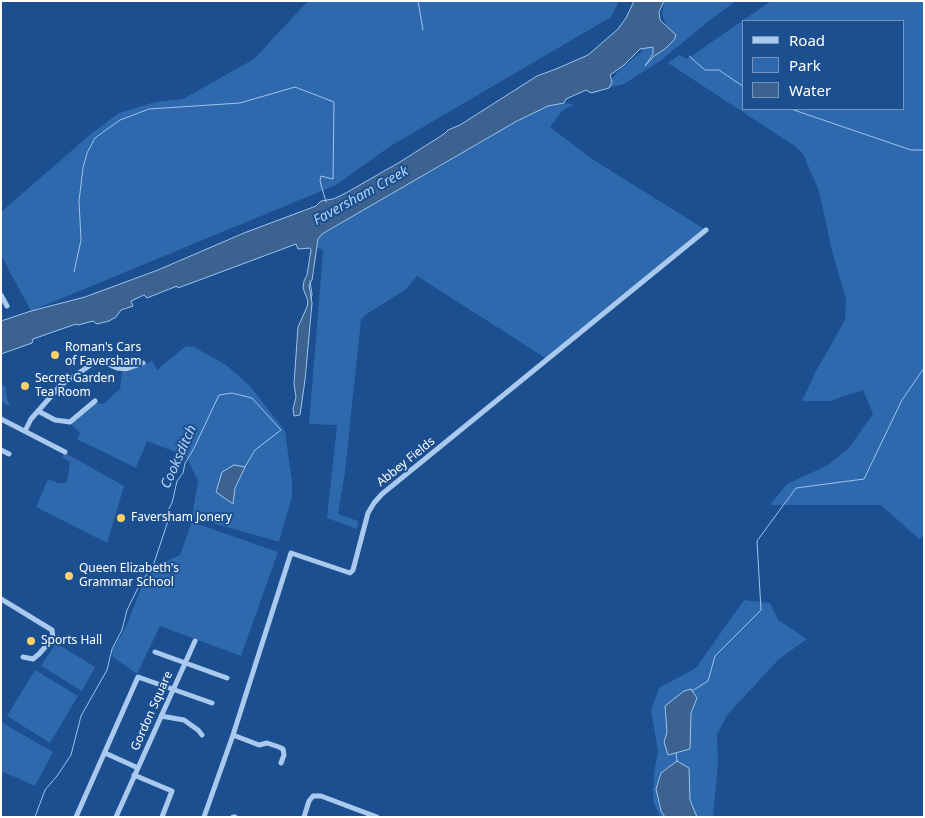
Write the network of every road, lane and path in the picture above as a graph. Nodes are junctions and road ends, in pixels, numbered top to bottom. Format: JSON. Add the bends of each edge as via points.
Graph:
{"nodes":[{"id":1,"x":706,"y":230,"type":"dead end"},
{"id":2,"x":1,"y":295,"type":"edge"},
{"id":3,"x":7,"y":306,"type":"dead end"},
{"id":4,"x":142,"y":363,"type":"dead end"},
{"id":5,"x":95,"y":401,"type":"dead end"},
{"id":6,"x":38,"y":411,"type":"junction"},
{"id":7,"x":1,"y":419,"type":"edge"},
{"id":8,"x":25,"y":432,"type":"junction"},
{"id":9,"x":1,"y":450,"type":"edge"},
{"id":10,"x":65,"y":452,"type":"dead end"},
{"id":11,"x":9,"y":454,"type":"dead end"},
{"id":12,"x":1,"y":599,"type":"edge"},
{"id":13,"x":195,"y":641,"type":"dead end"},
{"id":14,"x":155,"y":652,"type":"dead end"},
{"id":15,"x":23,"y":657,"type":"dead end"},
{"id":16,"x":185,"y":662,"type":"junction"},
{"id":17,"x":227,"y":678,"type":"dead end"},
{"id":18,"x":173,"y":689,"type":"junction"},
{"id":19,"x":212,"y":703,"type":"dead end"},
{"id":20,"x":161,"y":716,"type":"junction"},
{"id":21,"x":202,"y":735,"type":"dead end"},
{"id":22,"x":233,"y":735,"type":"junction"},
{"id":23,"x":105,"y":753,"type":"junction"},
{"id":24,"x":281,"y":763,"type":"dead end"},
{"id":25,"x":138,"y":768,"type":"junction"},
{"id":26,"x":134,"y":775,"type":"junction"},
{"id":27,"x":76,"y":817,"type":"edge"},
{"id":28,"x":116,"y":817,"type":"edge"},
{"id":29,"x":162,"y":817,"type":"edge"},
{"id":30,"x":204,"y":817,"type":"edge"},
{"id":31,"x":304,"y":817,"type":"edge"},
{"id":32,"x":377,"y":817,"type":"edge"}],
"edges":[{"from":1,"to":22,"type":"street","name":"Abbey Fields","via":[[382,494],[368,513],[350,573],[291,553]]},
{"from":2,"to":3,"type":"street"},
{"from":4,"to":6,"type":"street","via":[[126,369],[98,361],[61,385]]},
{"from":5,"to":6,"type":"street","via":[[70,422],[55,420]]},
{"from":6,"to":8,"type":"street"},
{"from":7,"to":8,"type":"street"},
{"from":8,"to":10,"type":"street"},
{"from":9,"to":11,"type":"street"},
{"from":12,"to":15,"type":"street","via":[[52,630],[53,638],[39,654],[33,659]]},
{"from":13,"to":16,"type":"street","name":"Gordon Square"},
{"from":14,"to":16,"type":"street","name":"Gordon Square"},
{"from":16,"to":17,"type":"street","name":"Gordon Square"},
{"from":16,"to":18,"type":"street","name":"Gordon Square"},
{"from":18,"to":19,"type":"street"},
{"from":18,"to":20,"type":"street","name":"Gordon Square"},
{"from":18,"to":23,"type":"street","via":[[138,677]]},
{"from":20,"to":21,"type":"street","via":[[184,720],[201,728]]},
{"from":20,"to":25,"type":"street","name":"Gordon Square"},
{"from":22,"to":24,"type":"street","via":[[259,745],[279,746],[284,755]]},
{"from":22,"to":30,"type":"street","name":"Abbey Fields"},
{"from":23,"to":25,"type":"street","name":"Gordon Square"},
{"from":23,"to":27,"type":"street"},
{"from":25,"to":26,"type":"street","name":"Gordon Square"},
{"from":26,"to":28,"type":"street","name":"Gordon Square"},
{"from":26,"to":29,"type":"street","via":[[172,791]]},
{"from":31,"to":32,"type":"street","via":[[308,801],[313,796]]}]}
